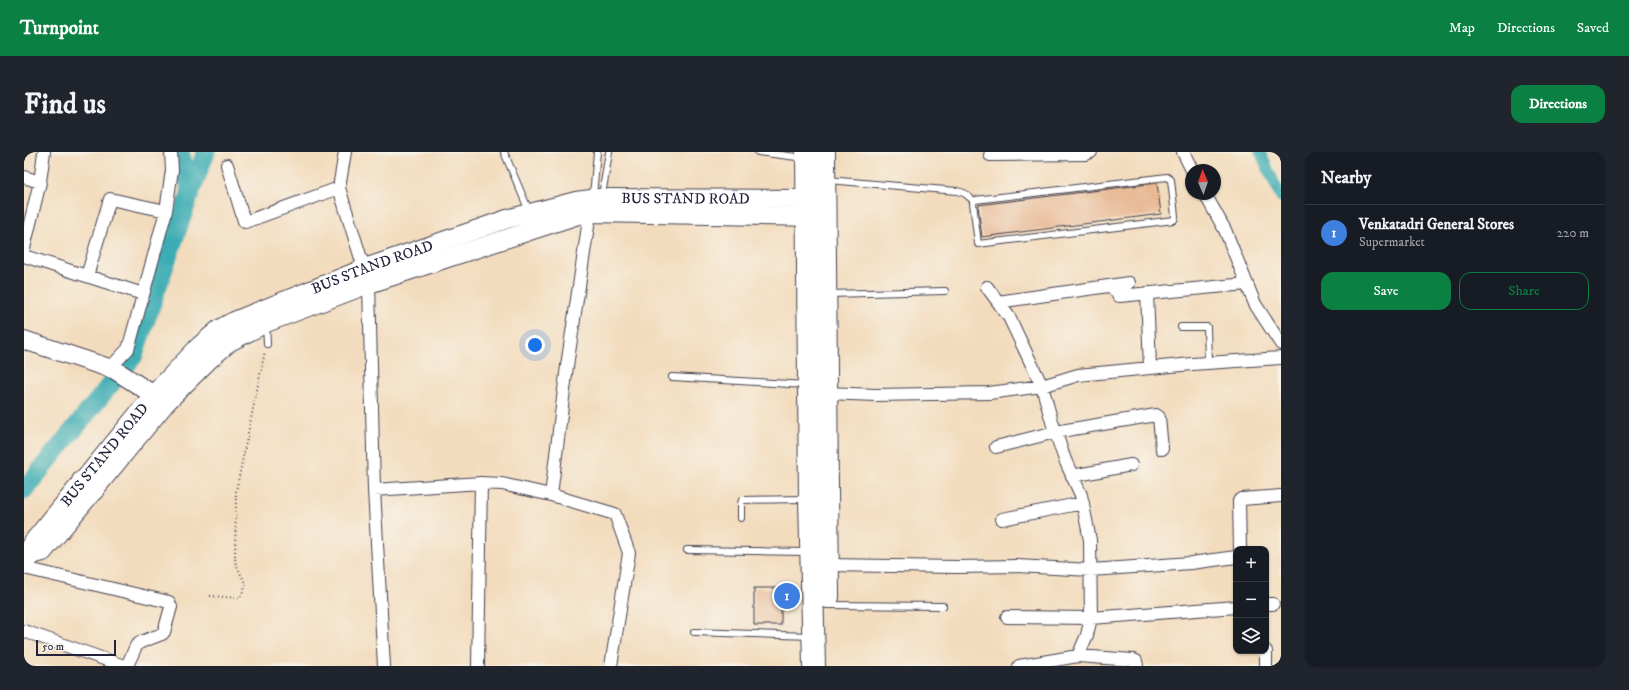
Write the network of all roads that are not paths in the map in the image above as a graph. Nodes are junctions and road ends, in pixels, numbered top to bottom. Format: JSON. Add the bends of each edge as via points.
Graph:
{"nodes":[{"id":1,"x":44,"y":152,"type":"edge"},
{"id":2,"x":171,"y":152,"type":"edge"},
{"id":3,"x":344,"y":152,"type":"edge"},
{"id":4,"x":504,"y":152,"type":"edge"},
{"id":5,"x":597,"y":152,"type":"edge"},
{"id":6,"x":609,"y":152,"type":"edge"},
{"id":7,"x":758,"y":152,"type":"edge"},
{"id":8,"x":1091,"y":152,"type":"edge"},
{"id":9,"x":1182,"y":152,"type":"edge"},
{"id":10,"x":1022,"y":153,"type":"edge"},
{"id":11,"x":813,"y":154,"type":"edge"},
{"id":12,"x":990,"y":155,"type":"dead end"},
{"id":13,"x":1189,"y":164,"type":"edge"},
{"id":14,"x":227,"y":165,"type":"dead end"},
{"id":15,"x":24,"y":177,"type":"edge"},
{"id":16,"x":40,"y":182,"type":"junction"},
{"id":17,"x":339,"y":188,"type":"junction"},
{"id":18,"x":974,"y":200,"type":"junction"},
{"id":19,"x":1208,"y":200,"type":"edge"},
{"id":20,"x":595,"y":203,"type":"junction"},
{"id":21,"x":818,"y":203,"type":"junction"},
{"id":22,"x":166,"y":211,"type":"junction"},
{"id":23,"x":530,"y":213,"type":"junction"},
{"id":24,"x":24,"y":248,"type":"edge"},
{"id":25,"x":24,"y":256,"type":"edge"},
{"id":26,"x":87,"y":276,"type":"junction"},
{"id":27,"x":367,"y":276,"type":"junction"},
{"id":28,"x":1129,"y":283,"type":"dead end"},
{"id":29,"x":1247,"y":284,"type":"junction"},
{"id":30,"x":1111,"y":286,"type":"junction"},
{"id":31,"x":987,"y":287,"type":"dead end"},
{"id":32,"x":945,"y":291,"type":"dead end"},
{"id":33,"x":1147,"y":293,"type":"junction"},
{"id":34,"x":143,"y":294,"type":"junction"},
{"id":35,"x":825,"y":294,"type":"junction"},
{"id":36,"x":998,"y":302,"type":"junction"},
{"id":37,"x":264,"y":316,"type":"junction"},
{"id":38,"x":1180,"y":327,"type":"dead end"},
{"id":39,"x":24,"y":340,"type":"edge"},
{"id":40,"x":267,"y":344,"type":"road end"},
{"id":41,"x":1281,"y":344,"type":"edge"},
{"id":42,"x":1281,"y":358,"type":"edge"},
{"id":43,"x":1208,"y":363,"type":"junction"},
{"id":44,"x":1150,"y":368,"type":"junction"},
{"id":45,"x":117,"y":371,"type":"junction"},
{"id":46,"x":672,"y":377,"type":"dead end"},
{"id":47,"x":1042,"y":386,"type":"junction"},
{"id":48,"x":817,"y":389,"type":"junction"},
{"id":49,"x":160,"y":399,"type":"junction"},
{"id":50,"x":1055,"y":432,"type":"junction"},
{"id":51,"x":996,"y":447,"type":"dead end"},
{"id":52,"x":1162,"y":449,"type":"dead end"},
{"id":53,"x":1131,"y":464,"type":"dead end"},
{"id":54,"x":1072,"y":476,"type":"junction"},
{"id":55,"x":481,"y":483,"type":"junction"},
{"id":56,"x":374,"y":490,"type":"junction"},
{"id":57,"x":550,"y":495,"type":"junction"},
{"id":58,"x":1281,"y":496,"type":"edge"},
{"id":59,"x":810,"y":499,"type":"junction"},
{"id":60,"x":1082,"y":503,"type":"junction"},
{"id":61,"x":741,"y":518,"type":"dead end"},
{"id":62,"x":1002,"y":519,"type":"dead end"},
{"id":63,"x":1240,"y":546,"type":"edge"},
{"id":64,"x":687,"y":550,"type":"dead end"},
{"id":65,"x":1233,"y":557,"type":"edge"},
{"id":66,"x":819,"y":559,"type":"junction"},
{"id":67,"x":26,"y":562,"type":"edge"},
{"id":68,"x":1091,"y":570,"type":"junction"},
{"id":69,"x":828,"y":605,"type":"junction"},
{"id":70,"x":943,"y":606,"type":"dead end"},
{"id":71,"x":1233,"y":607,"type":"edge"},
{"id":72,"x":1007,"y":617,"type":"dead end"},
{"id":73,"x":1091,"y":618,"type":"junction"},
{"id":74,"x":24,"y":631,"type":"edge"},
{"id":75,"x":694,"y":632,"type":"dead end"},
{"id":76,"x":814,"y":636,"type":"junction"},
{"id":77,"x":1266,"y":654,"type":"edge"},
{"id":78,"x":1078,"y":656,"type":"junction"},
{"id":79,"x":1109,"y":662,"type":"edge"},
{"id":80,"x":1050,"y":663,"type":"edge"},
{"id":81,"x":126,"y":666,"type":"edge"},
{"id":82,"x":384,"y":666,"type":"edge"},
{"id":83,"x":478,"y":666,"type":"edge"},
{"id":84,"x":611,"y":666,"type":"edge"},
{"id":85,"x":814,"y":666,"type":"edge"},
{"id":86,"x":828,"y":666,"type":"edge"},
{"id":87,"x":1019,"y":666,"type":"edge"},
{"id":88,"x":1137,"y":666,"type":"edge"},
{"id":89,"x":1266,"y":666,"type":"edge"}],
"edges":[{"from":1,"to":16,"type":"street"},
{"from":2,"to":22,"type":"street","via":[[172,170]]},
{"from":3,"to":17,"type":"street"},
{"from":4,"to":23,"type":"lane"},
{"from":5,"to":20,"type":"lane"},
{"from":6,"to":20,"type":"lane"},
{"from":7,"to":11,"type":"lane"},
{"from":8,"to":10,"type":"street"},
{"from":9,"to":13,"type":"street"},
{"from":10,"to":12,"type":"street"},
{"from":11,"to":21,"type":"highway"},
{"from":14,"to":17,"type":"street","via":[[246,222]]},
{"from":15,"to":16,"type":"street"},
{"from":16,"to":24,"type":"street"},
{"from":17,"to":27,"type":"street"},
{"from":18,"to":18,"type":"lane","via":[[1167,177],[1171,180],[1175,218],[980,245]]},
{"from":18,"to":21,"type":"lane","via":[[957,191]]},
{"from":19,"to":29,"type":"street","via":[[1225,230]]},
{"from":20,"to":21,"type":"street","name":"BUS STAND ROAD"},
{"from":20,"to":23,"type":"street","name":"BUS STAND ROAD"},
{"from":20,"to":27,"type":"street","name":"BUS STAND ROAD","via":[[563,219]]},
{"from":20,"to":57,"type":"street","via":[[567,366]]},
{"from":21,"to":35,"type":"highway"},
{"from":21,"to":48,"type":"highway"},
{"from":22,"to":26,"type":"street","via":[[110,199]]},
{"from":22,"to":34,"type":"street"},
{"from":23,"to":27,"type":"street","name":"BUS STAND ROAD","via":[[507,219]]},
{"from":25,"to":26,"type":"street"},
{"from":26,"to":34,"type":"street"},
{"from":27,"to":37,"type":"street","name":"BUS STAND ROAD"},
{"from":27,"to":56,"type":"street"},
{"from":28,"to":30,"type":"street"},
{"from":29,"to":33,"type":"street"},
{"from":29,"to":41,"type":"street","via":[[1255,304]]},
{"from":30,"to":33,"type":"street","via":[[1119,296]]},
{"from":30,"to":36,"type":"street"},
{"from":31,"to":36,"type":"street"},
{"from":32,"to":35,"type":"lane"},
{"from":33,"to":44,"type":"street"},
{"from":34,"to":45,"type":"street","via":[[129,346]]},
{"from":35,"to":48,"type":"highway"},
{"from":36,"to":47,"type":"street","via":[[1009,317]]},
{"from":37,"to":40,"type":"lane"},
{"from":37,"to":49,"type":"street","name":"BUS STAND ROAD","via":[[234,321],[207,338]]},
{"from":38,"to":43,"type":"lane","via":[[1207,327]]},
{"from":39,"to":45,"type":"street"},
{"from":42,"to":43,"type":"street"},
{"from":43,"to":44,"type":"street"},
{"from":44,"to":47,"type":"street","via":[[1078,375]]},
{"from":45,"to":49,"type":"street"},
{"from":46,"to":48,"type":"lane"},
{"from":47,"to":48,"type":"street","via":[[989,393],[876,395]]},
{"from":47,"to":50,"type":"street"},
{"from":48,"to":59,"type":"highway"},
{"from":48,"to":66,"type":"highway"},
{"from":49,"to":67,"type":"street","name":"BUS STAND ROAD","via":[[88,486],[31,544]]},
{"from":50,"to":51,"type":"street"},
{"from":50,"to":52,"type":"street","via":[[1156,415],[1159,417]]},
{"from":50,"to":54,"type":"street"},
{"from":53,"to":54,"type":"street"},
{"from":54,"to":60,"type":"street"},
{"from":55,"to":56,"type":"street"},
{"from":55,"to":57,"type":"street","via":[[502,484]]},
{"from":55,"to":83,"type":"street"},
{"from":56,"to":82,"type":"street"},
{"from":57,"to":84,"type":"street","via":[[615,514],[629,553]]},
{"from":58,"to":63,"type":"street","via":[[1239,501]]},
{"from":59,"to":61,"type":"lane","via":[[742,500]]},
{"from":59,"to":66,"type":"highway"},
{"from":60,"to":62,"type":"street"},
{"from":60,"to":68,"type":"street","via":[[1090,540]]},
{"from":64,"to":66,"type":"lane"},
{"from":65,"to":68,"type":"street"},
{"from":66,"to":68,"type":"street","via":[[957,567],[1017,566]]},
{"from":66,"to":69,"type":"highway"},
{"from":66,"to":76,"type":"highway"},
{"from":67,"to":81,"type":"street","via":[[170,603],[164,632],[136,646]]},
{"from":68,"to":73,"type":"street"},
{"from":69,"to":70,"type":"lane"},
{"from":69,"to":86,"type":"highway"},
{"from":71,"to":73,"type":"street"},
{"from":72,"to":73,"type":"street"},
{"from":73,"to":78,"type":"street"},
{"from":74,"to":81,"type":"street"},
{"from":75,"to":76,"type":"lane"},
{"from":76,"to":85,"type":"highway"},
{"from":77,"to":89,"type":"street"},
{"from":78,"to":79,"type":"street"},
{"from":78,"to":80,"type":"street"},
{"from":79,"to":88,"type":"street","via":[[1134,660]]},
{"from":80,"to":87,"type":"street"}]}
